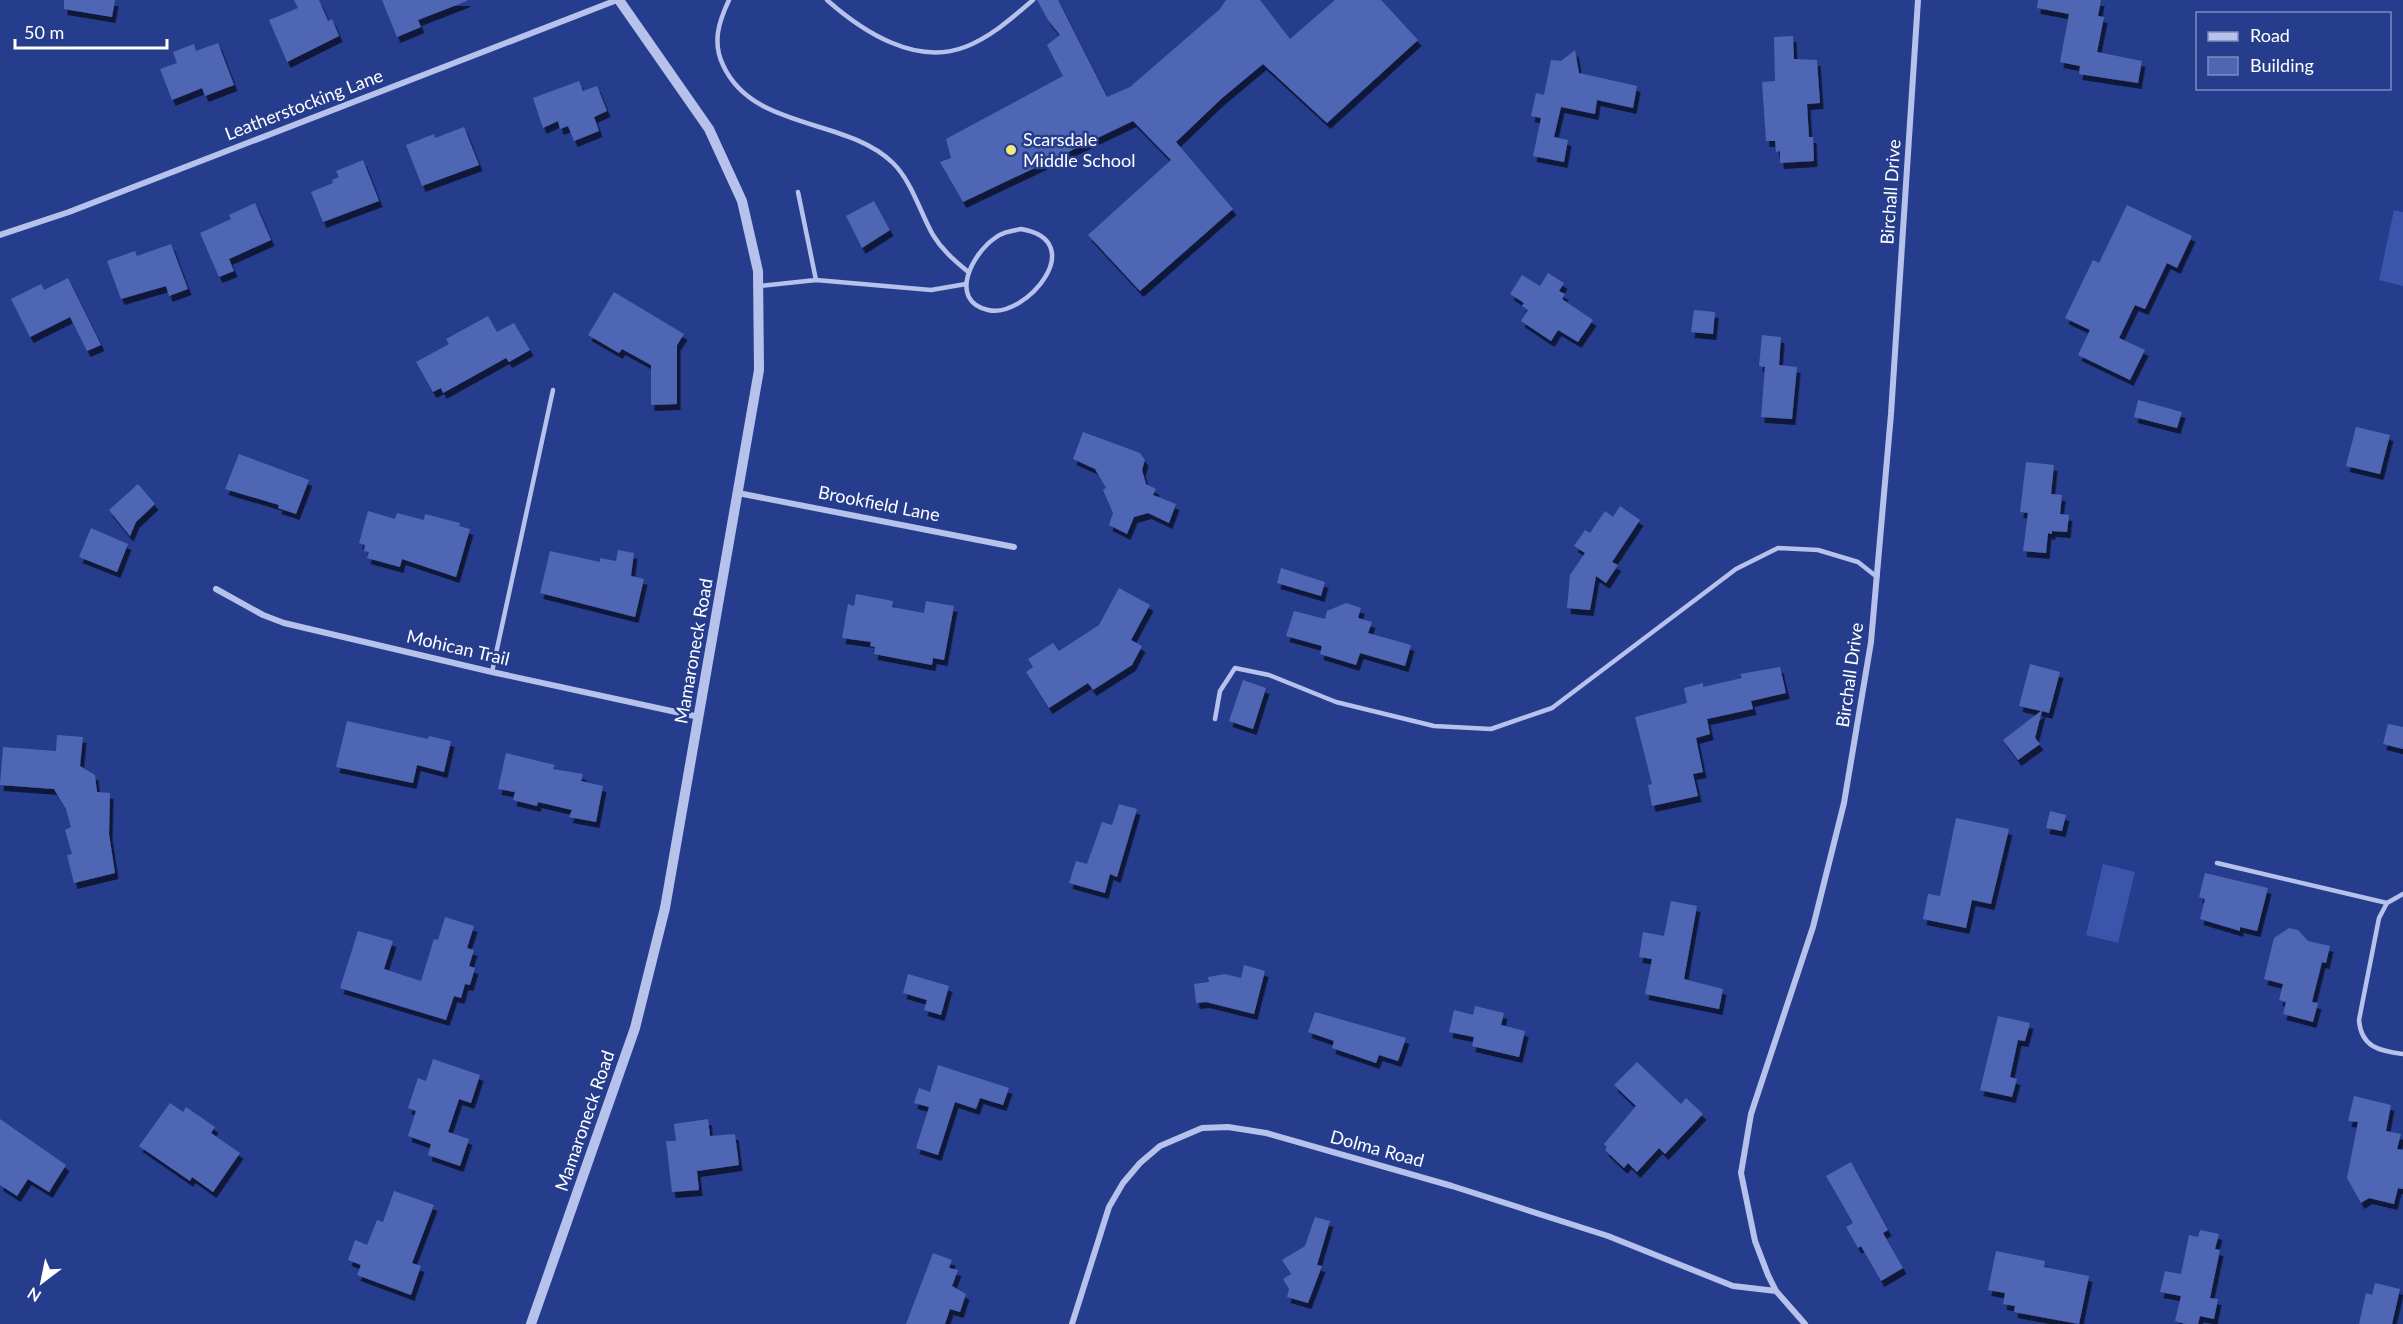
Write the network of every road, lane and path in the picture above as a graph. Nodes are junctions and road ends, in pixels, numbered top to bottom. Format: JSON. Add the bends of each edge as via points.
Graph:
{"nodes":[{"id":1,"x":618,"y":0,"type":"edge"},
{"id":2,"x":729,"y":0,"type":"edge"},
{"id":3,"x":827,"y":0,"type":"edge"},
{"id":4,"x":1033,"y":0,"type":"edge"},
{"id":5,"x":1918,"y":0,"type":"edge"},
{"id":6,"x":798,"y":192,"type":"dead end"},
{"id":7,"x":0,"y":235,"type":"edge"},
{"id":8,"x":967,"y":271,"type":"junction"},
{"id":9,"x":816,"y":280,"type":"junction"},
{"id":10,"x":966,"y":284,"type":"junction"},
{"id":11,"x":759,"y":286,"type":"junction"},
{"id":12,"x":553,"y":390,"type":"dead end"},
{"id":13,"x":738,"y":494,"type":"junction"},
{"id":14,"x":1014,"y":546,"type":"dead end"},
{"id":15,"x":1877,"y":577,"type":"junction"},
{"id":16,"x":216,"y":589,"type":"dead end"},
{"id":17,"x":492,"y":672,"type":"junction"},
{"id":18,"x":699,"y":717,"type":"junction"},
{"id":19,"x":1215,"y":719,"type":"dead end"},
{"id":20,"x":2217,"y":863,"type":"dead end"},
{"id":21,"x":2403,"y":894,"type":"edge"},
{"id":22,"x":2387,"y":903,"type":"junction"},
{"id":23,"x":2403,"y":1054,"type":"edge"},
{"id":24,"x":1776,"y":1291,"type":"junction"},
{"id":25,"x":531,"y":1324,"type":"edge"},
{"id":26,"x":1072,"y":1324,"type":"edge"},
{"id":27,"x":1804,"y":1324,"type":"edge"}],
"edges":[{"from":1,"to":7,"type":"street","name":"Leatherstocking Lane","via":[[69,212]]},
{"from":1,"to":11,"type":"street","name":"Mamaroneck Road","via":[[688,96],[727,164],[742,201]]},
{"from":2,"to":8,"type":"lane","via":[[719,20],[719,58],[739,91],[772,110],[865,145],[886,158],[902,173],[933,236]]},
{"from":3,"to":4,"type":"lane","via":[[876,36],[935,52],[965,47],[984,37],[1004,26]]},
{"from":5,"to":15,"type":"street","name":"Birchall Drive"},
{"from":6,"to":9,"type":"lane"},
{"from":8,"to":10,"type":"lane"},
{"from":8,"to":10,"type":"lane","via":[[981,250],[1006,231],[1038,232],[1049,241],[1053,252],[1051,263],[1029,297],[1003,311],[977,306]]},
{"from":9,"to":10,"type":"lane","via":[[931,290]]},
{"from":9,"to":11,"type":"lane"},
{"from":11,"to":13,"type":"street","name":"Mamaroneck Road","via":[[759,370]]},
{"from":12,"to":17,"type":"lane"},
{"from":13,"to":14,"type":"street","name":"Brookfield Lane"},
{"from":13,"to":18,"type":"street","name":"Mamaroneck Road"},
{"from":15,"to":19,"type":"lane","via":[[1858,562],[1818,550],[1778,548],[1736,569],[1552,708],[1491,729],[1434,726],[1336,702],[1269,675],[1235,668],[1220,691]]},
{"from":15,"to":24,"type":"street","name":"Birchall Drive","via":[[1871,642],[1844,803],[1813,927],[1761,1080],[1741,1173],[1750,1221]]},
{"from":16,"to":17,"type":"street","name":"Mohican Trail","via":[[284,622]]},
{"from":17,"to":18,"type":"street","name":"Mohican Trail"},
{"from":18,"to":25,"type":"street","name":"Mamaroneck Road","via":[[665,908],[635,1028]]},
{"from":20,"to":22,"type":"lane"},
{"from":21,"to":22,"type":"lane"},
{"from":22,"to":23,"type":"lane","via":[[2379,918],[2360,1031],[2366,1042],[2378,1050]]},
{"from":24,"to":26,"type":"street","name":"Dolma Road","via":[[1733,1286],[1608,1236],[1452,1186],[1266,1133],[1228,1127],[1180,1135],[1160,1146],[1124,1183],[1109,1207]]},
{"from":24,"to":27,"type":"street","name":"Birchall Drive"}]}
